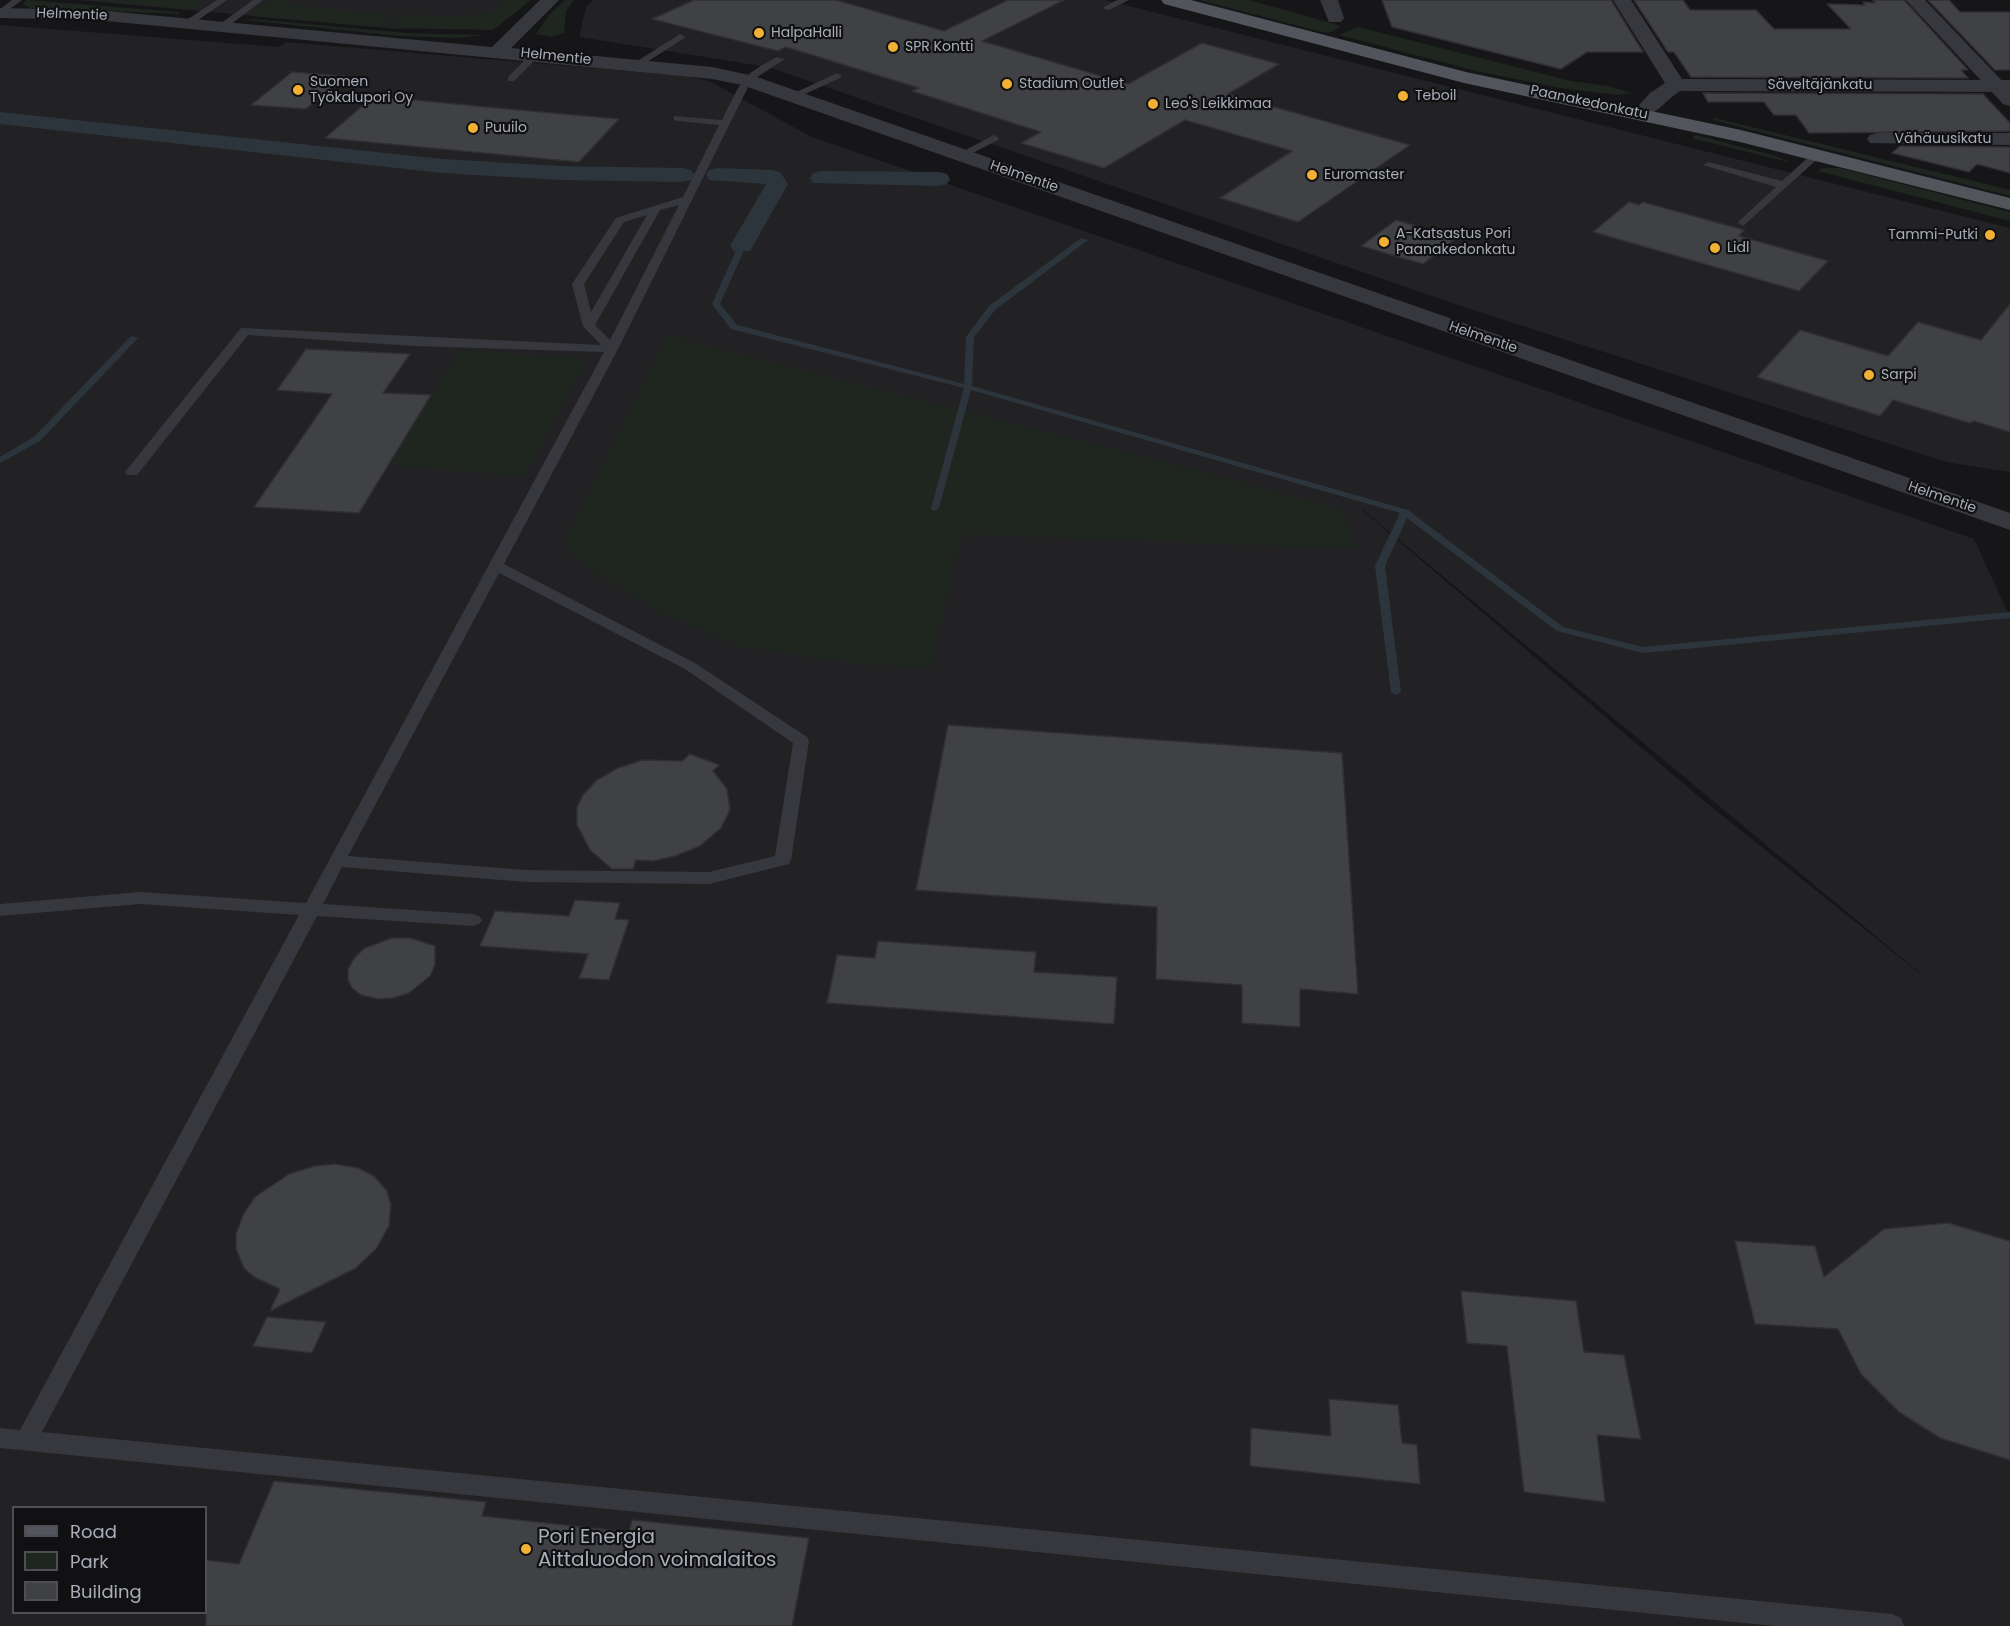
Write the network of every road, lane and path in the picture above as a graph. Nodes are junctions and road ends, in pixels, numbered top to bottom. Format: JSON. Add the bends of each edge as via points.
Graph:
{"nodes":[{"id":1,"x":18,"y":0,"type":"edge"},
{"id":2,"x":223,"y":0,"type":"edge"},
{"id":3,"x":259,"y":0,"type":"edge"},
{"id":4,"x":550,"y":0,"type":"edge"},
{"id":5,"x":1125,"y":0,"type":"edge"},
{"id":6,"x":1170,"y":0,"type":"edge"},
{"id":7,"x":1329,"y":0,"type":"edge"},
{"id":8,"x":1622,"y":0,"type":"edge"},
{"id":9,"x":1915,"y":0,"type":"edge"},
{"id":10,"x":1106,"y":8,"type":"dead end"},
{"id":11,"x":0,"y":13,"type":"edge"},
{"id":12,"x":1335,"y":18,"type":"dead end"},
{"id":13,"x":188,"y":23,"type":"junction"},
{"id":14,"x":223,"y":26,"type":"junction"},
{"id":15,"x":680,"y":37,"type":"dead end"},
{"id":16,"x":498,"y":51,"type":"junction"},
{"id":17,"x":535,"y":55,"type":"junction"},
{"id":18,"x":780,"y":59,"type":"dead end"},
{"id":19,"x":636,"y":65,"type":"junction"},
{"id":20,"x":837,"y":76,"type":"dead end"},
{"id":21,"x":511,"y":79,"type":"dead end"},
{"id":22,"x":747,"y":80,"type":"junction"},
{"id":23,"x":1676,"y":85,"type":"junction"},
{"id":24,"x":2003,"y":86,"type":"edge"},
{"id":25,"x":793,"y":96,"type":"junction"},
{"id":26,"x":2010,"y":100,"type":"edge"},
{"id":27,"x":1641,"y":114,"type":"junction"},
{"id":28,"x":678,"y":118,"type":"dead end"},
{"id":29,"x":727,"y":123,"type":"junction"},
{"id":30,"x":994,"y":138,"type":"dead end"},
{"id":31,"x":1876,"y":139,"type":"dead end"},
{"id":32,"x":2010,"y":139,"type":"edge"},
{"id":33,"x":1817,"y":154,"type":"junction"},
{"id":34,"x":961,"y":155,"type":"junction"},
{"id":35,"x":1708,"y":165,"type":"dead end"},
{"id":36,"x":1783,"y":185,"type":"junction"},
{"id":37,"x":687,"y":199,"type":"junction"},
{"id":38,"x":2010,"y":204,"type":"edge"},
{"id":39,"x":656,"y":208,"type":"junction"},
{"id":40,"x":1743,"y":223,"type":"dead end"},
{"id":41,"x":589,"y":326,"type":"junction"},
{"id":42,"x":612,"y":349,"type":"junction"},
{"id":43,"x":132,"y":472,"type":"dead end"},
{"id":44,"x":2010,"y":522,"type":"edge"},
{"id":45,"x":496,"y":566,"type":"junction"},
{"id":46,"x":337,"y":861,"type":"junction"},
{"id":47,"x":311,"y":909,"type":"junction"},
{"id":48,"x":0,"y":910,"type":"edge"},
{"id":49,"x":473,"y":920,"type":"dead end"},
{"id":50,"x":0,"y":1438,"type":"edge"},
{"id":51,"x":25,"y":1442,"type":"junction"},
{"id":52,"x":1892,"y":1626,"type":"edge"}],
"edges":[{"from":1,"to":11,"type":"lane"},
{"from":2,"to":13,"type":"lane"},
{"from":3,"to":14,"type":"lane"},
{"from":4,"to":16,"type":"street"},
{"from":5,"to":10,"type":"lane"},
{"from":6,"to":27,"type":"main road","name":"Paanakedonkatu","via":[[1464,77]]},
{"from":7,"to":12,"type":"street"},
{"from":8,"to":23,"type":"street"},
{"from":9,"to":24,"type":"street"},
{"from":11,"to":13,"type":"street","name":"Helmentie","via":[[96,15]]},
{"from":13,"to":14,"type":"street","name":"Helmentie"},
{"from":14,"to":16,"type":"street","name":"Helmentie"},
{"from":15,"to":19,"type":"lane"},
{"from":16,"to":17,"type":"street","name":"Helmentie"},
{"from":17,"to":19,"type":"street","name":"Helmentie"},
{"from":17,"to":21,"type":"lane"},
{"from":18,"to":22,"type":"lane"},
{"from":19,"to":22,"type":"street","name":"Helmentie"},
{"from":20,"to":25,"type":"lane"},
{"from":22,"to":25,"type":"street","name":"Helmentie"},
{"from":22,"to":29,"type":"lane"},
{"from":23,"to":24,"type":"street","name":"Säveltäjänkatu"},
{"from":23,"to":27,"type":"street"},
{"from":24,"to":26,"type":"street"},
{"from":25,"to":34,"type":"street","name":"Helmentie"},
{"from":27,"to":33,"type":"main road","name":"Paanakedonkatu"},
{"from":28,"to":29,"type":"lane"},
{"from":29,"to":37,"type":"lane"},
{"from":30,"to":34,"type":"lane"},
{"from":31,"to":32,"type":"street","name":"Vähäuusikatu"},
{"from":33,"to":36,"type":"lane"},
{"from":33,"to":38,"type":"main road","name":"Paanakedonkatu"},
{"from":34,"to":44,"type":"street","name":"Helmentie"},
{"from":35,"to":36,"type":"lane"},
{"from":36,"to":40,"type":"lane"},
{"from":37,"to":39,"type":"lane"},
{"from":37,"to":42,"type":"lane"},
{"from":39,"to":41,"type":"lane"},
{"from":39,"to":41,"type":"lane","via":[[620,220],[578,284]]},
{"from":41,"to":42,"type":"lane"},
{"from":42,"to":43,"type":"lane","via":[[245,331]]},
{"from":42,"to":45,"type":"lane"},
{"from":45,"to":46,"type":"lane"},
{"from":45,"to":46,"type":"lane","via":[[690,666],[801,741],[783,860],[709,878],[526,876]]},
{"from":46,"to":47,"type":"lane"},
{"from":47,"to":48,"type":"lane","via":[[140,898]]},
{"from":47,"to":49,"type":"lane"},
{"from":47,"to":51,"type":"lane"},
{"from":50,"to":51,"type":"lane"},
{"from":51,"to":52,"type":"lane"}]}
